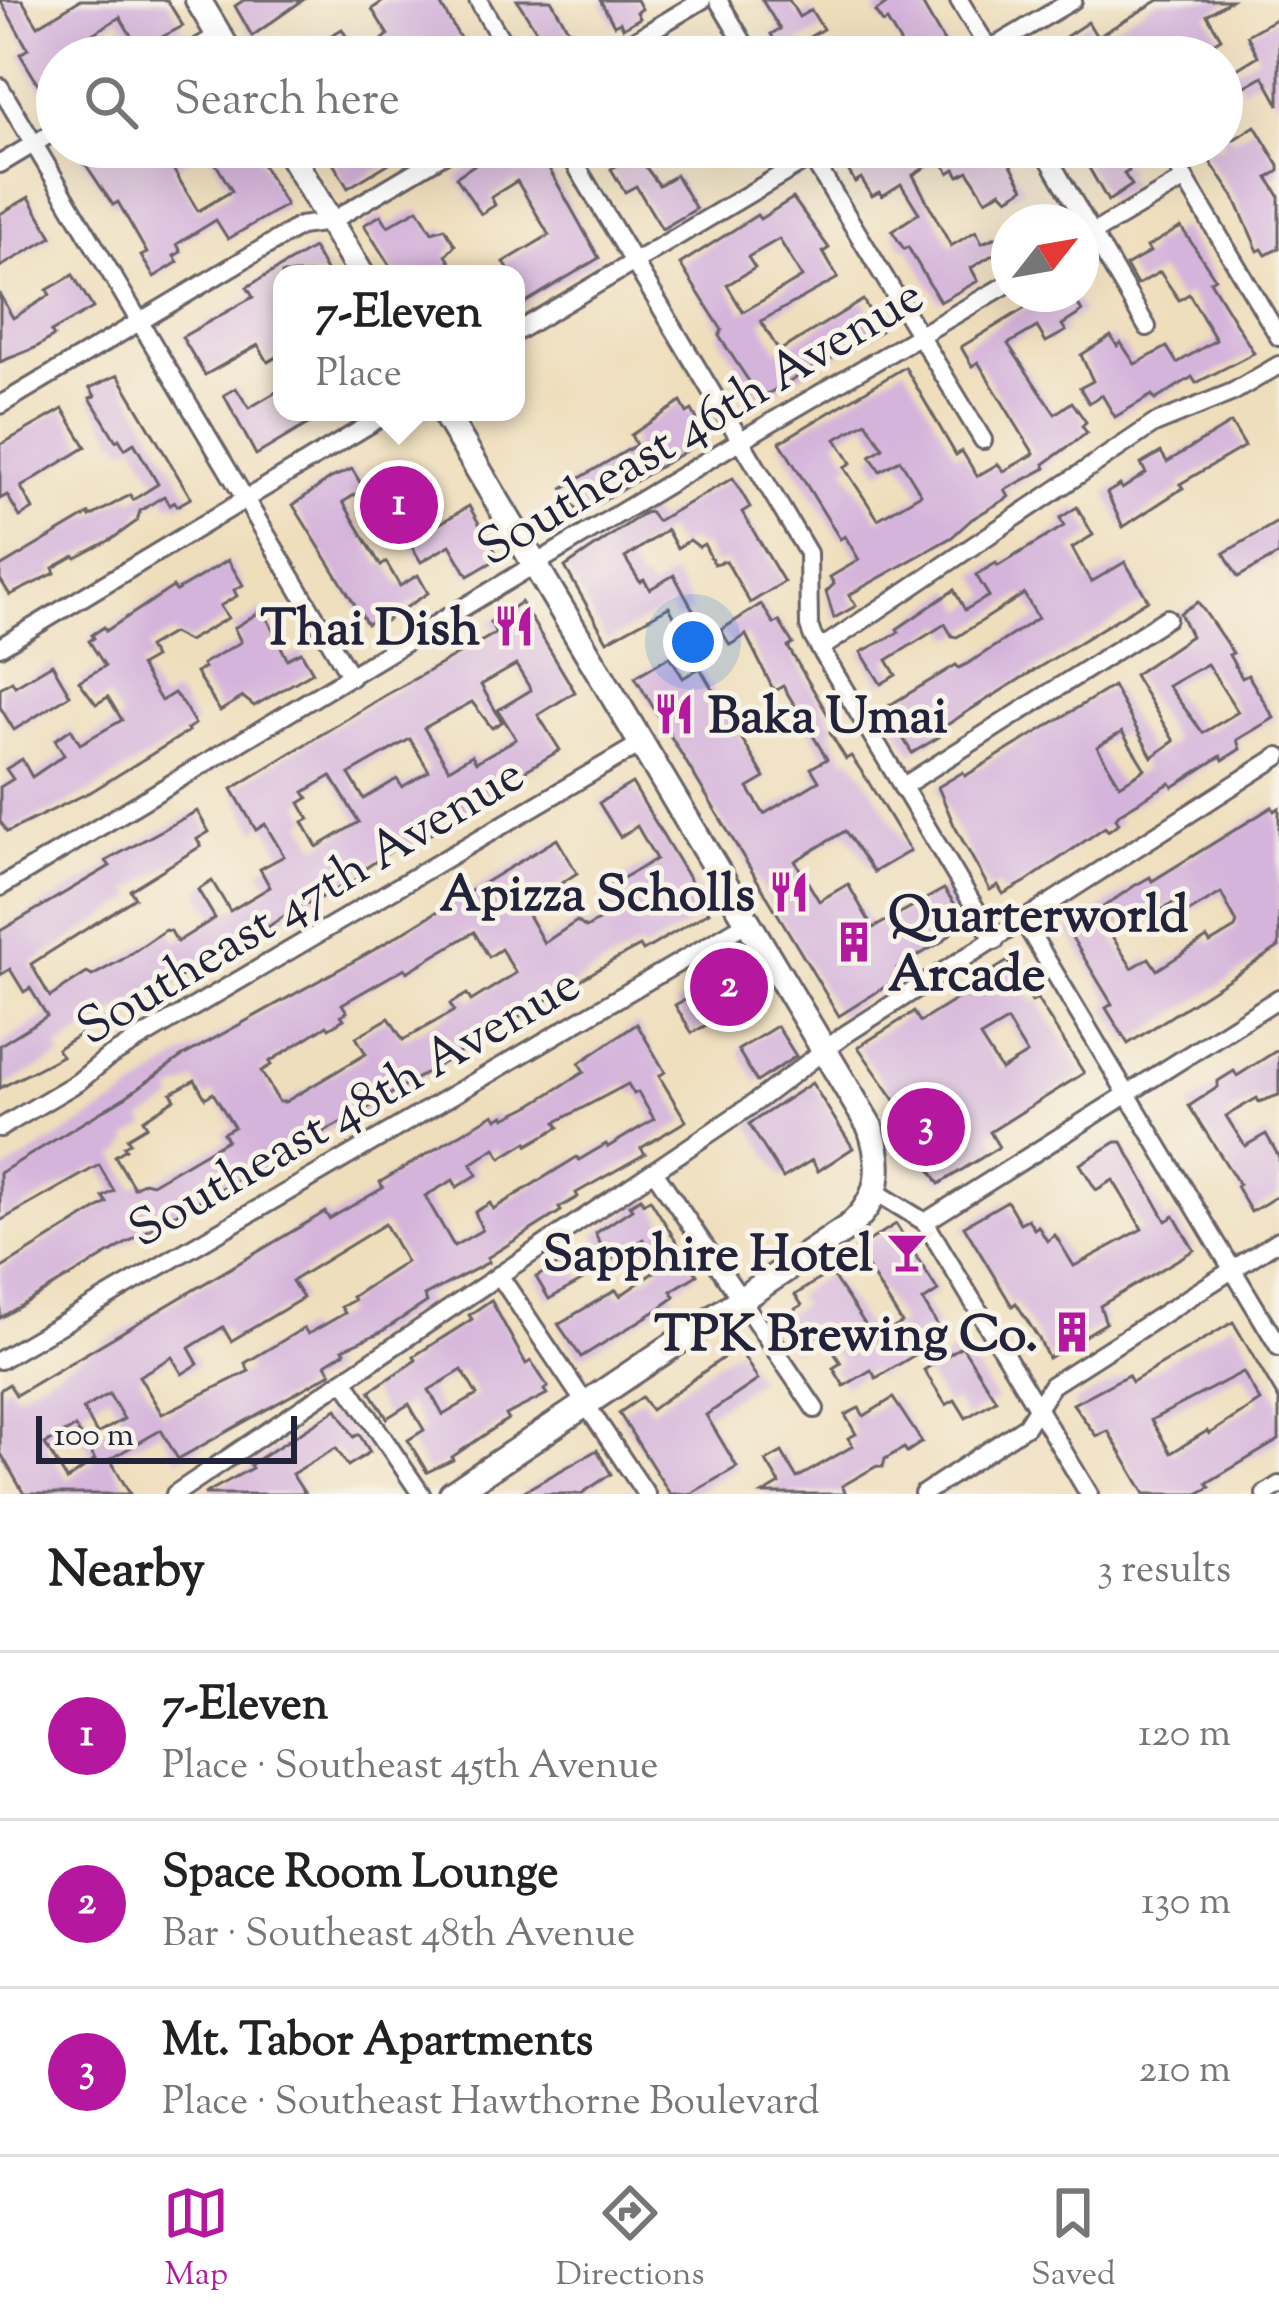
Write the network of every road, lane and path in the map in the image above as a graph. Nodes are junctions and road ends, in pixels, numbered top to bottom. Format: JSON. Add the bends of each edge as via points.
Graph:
{"nodes":[{"id":1,"x":198,"y":0,"type":"edge"},
{"id":2,"x":478,"y":0,"type":"edge"},
{"id":3,"x":702,"y":0,"type":"edge"},
{"id":4,"x":718,"y":0,"type":"edge"},
{"id":5,"x":959,"y":0,"type":"edge"},
{"id":6,"x":1073,"y":0,"type":"edge"},
{"id":7,"x":220,"y":36,"type":"edge"},
{"id":8,"x":499,"y":36,"type":"edge"},
{"id":9,"x":642,"y":36,"type":"edge"},
{"id":10,"x":739,"y":36,"type":"edge"},
{"id":11,"x":977,"y":36,"type":"edge"},
{"id":12,"x":1016,"y":36,"type":"edge"},
{"id":13,"x":0,"y":87,"type":"edge"},
{"id":14,"x":34,"y":144,"type":"junction"},
{"id":15,"x":36,"y":147,"type":"edge"},
{"id":16,"x":0,"y":164,"type":"edge"},
{"id":17,"x":48,"y":168,"type":"edge"},
{"id":18,"x":298,"y":168,"type":"edge"},
{"id":19,"x":421,"y":168,"type":"edge"},
{"id":20,"x":578,"y":168,"type":"edge"},
{"id":21,"x":786,"y":168,"type":"edge"},
{"id":22,"x":825,"y":168,"type":"edge"},
{"id":23,"x":1052,"y":168,"type":"edge"},
{"id":24,"x":1178,"y":168,"type":"edge"},
{"id":25,"x":1185,"y":179,"type":"junction"},
{"id":26,"x":1070,"y":204,"type":"edge"},
{"id":27,"x":330,"y":222,"type":"junction"},
{"id":28,"x":1099,"y":230,"type":"edge"},
{"id":29,"x":1099,"y":255,"type":"edge"},
{"id":30,"x":634,"y":261,"type":"junction"},
{"id":31,"x":356,"y":265,"type":"edge"},
{"id":32,"x":991,"y":294,"type":"edge"},
{"id":33,"x":140,"y":322,"type":"junction"},
{"id":34,"x":525,"y":327,"type":"edge"},
{"id":35,"x":1147,"y":327,"type":"dead end"},
{"id":36,"x":920,"y":337,"type":"junction"},
{"id":37,"x":1279,"y":337,"type":"edge"},
{"id":38,"x":1279,"y":365,"type":"edge"},
{"id":39,"x":0,"y":405,"type":"edge"},
{"id":40,"x":375,"y":421,"type":"edge"},
{"id":41,"x":449,"y":421,"type":"edge"},
{"id":42,"x":741,"y":440,"type":"junction"},
{"id":43,"x":983,"y":440,"type":"dead end"},
{"id":44,"x":245,"y":499,"type":"junction"},
{"id":45,"x":536,"y":566,"type":"junction"},
{"id":46,"x":1167,"y":618,"type":"dead end"},
{"id":47,"x":0,"y":646,"type":"edge"},
{"id":48,"x":820,"y":649,"type":"junction"},
{"id":49,"x":351,"y":677,"type":"junction"},
{"id":50,"x":642,"y":743,"type":"junction"},
{"id":51,"x":1279,"y":756,"type":"edge"},
{"id":52,"x":902,"y":787,"type":"junction"},
{"id":53,"x":0,"y":886,"type":"edge"},
{"id":54,"x":748,"y":922,"type":"junction"},
{"id":55,"x":1024,"y":922,"type":"junction"},
{"id":56,"x":995,"y":940,"type":"junction"},
{"id":57,"x":1279,"y":998,"type":"edge"},
{"id":58,"x":825,"y":1052,"type":"junction"},
{"id":59,"x":1129,"y":1094,"type":"junction"},
{"id":60,"x":0,"y":1128,"type":"edge"},
{"id":61,"x":654,"y":1171,"type":"junction"},
{"id":62,"x":876,"y":1192,"type":"junction"},
{"id":63,"x":925,"y":1222,"type":"junction"},
{"id":64,"x":1279,"y":1240,"type":"edge"},
{"id":65,"x":1233,"y":1270,"type":"junction"},
{"id":66,"x":499,"y":1275,"type":"junction"},
{"id":67,"x":741,"y":1300,"type":"junction"},
{"id":68,"x":1279,"y":1347,"type":"edge"},
{"id":69,"x":0,"y":1360,"type":"edge"},
{"id":70,"x":344,"y":1380,"type":"junction"},
{"id":71,"x":586,"y":1403,"type":"junction"},
{"id":72,"x":815,"y":1408,"type":"dead end"},
{"id":73,"x":1037,"y":1408,"type":"junction"},
{"id":74,"x":1279,"y":1485,"type":"edge"},
{"id":75,"x":175,"y":1494,"type":"edge"},
{"id":76,"x":421,"y":1494,"type":"edge"},
{"id":77,"x":452,"y":1494,"type":"edge"},
{"id":78,"x":646,"y":1494,"type":"edge"},
{"id":79,"x":923,"y":1494,"type":"edge"},
{"id":80,"x":1089,"y":1494,"type":"edge"},
{"id":81,"x":1265,"y":1494,"type":"edge"}],
"edges":[{"from":1,"to":7,"type":"main road"},
{"from":2,"to":8,"type":"street"},
{"from":3,"to":9,"type":"street"},
{"from":4,"to":10,"type":"street"},
{"from":5,"to":11,"type":"street"},
{"from":6,"to":12,"type":"street"},
{"from":13,"to":14,"type":"street"},
{"from":14,"to":15,"type":"street"},
{"from":14,"to":16,"type":"street"},
{"from":17,"to":33,"type":"street"},
{"from":18,"to":27,"type":"main road"},
{"from":19,"to":27,"type":"street"},
{"from":20,"to":30,"type":"street"},
{"from":21,"to":30,"type":"street"},
{"from":22,"to":36,"type":"street"},
{"from":23,"to":26,"type":"street"},
{"from":24,"to":25,"type":"street"},
{"from":25,"to":28,"type":"street"},
{"from":25,"to":37,"type":"street"},
{"from":27,"to":31,"type":"main road"},
{"from":27,"to":33,"type":"street","via":[[299,226]]},
{"from":29,"to":35,"type":"street"},
{"from":30,"to":34,"type":"street"},
{"from":30,"to":42,"type":"street"},
{"from":32,"to":36,"type":"street","name":"Southeast 46th Avenue"},
{"from":33,"to":39,"type":"street"},
{"from":33,"to":44,"type":"street"},
{"from":36,"to":42,"type":"street","name":"Southeast 46th Avenue"},
{"from":36,"to":43,"type":"street"},
{"from":38,"to":48,"type":"street","via":[[1154,424]]},
{"from":40,"to":44,"type":"street"},
{"from":41,"to":45,"type":"main road"},
{"from":42,"to":45,"type":"street","name":"Southeast 46th Avenue"},
{"from":42,"to":48,"type":"street","via":[[808,553],[808,626]]},
{"from":44,"to":47,"type":"street"},
{"from":44,"to":49,"type":"street"},
{"from":45,"to":49,"type":"street","name":"Southeast 46th Avenue"},
{"from":45,"to":50,"type":"main road"},
{"from":46,"to":52,"type":"street"},
{"from":48,"to":52,"type":"street"},
{"from":49,"to":53,"type":"street","name":"Southeast 46th Avenue"},
{"from":50,"to":54,"type":"main road"},
{"from":50,"to":60,"type":"street","name":"Southeast 47th Avenue"},
{"from":51,"to":55,"type":"street"},
{"from":52,"to":56,"type":"street"},
{"from":54,"to":58,"type":"main road"},
{"from":54,"to":69,"type":"street","name":"Southeast 48th Avenue"},
{"from":55,"to":56,"type":"street"},
{"from":55,"to":59,"type":"street"},
{"from":56,"to":58,"type":"street"},
{"from":57,"to":59,"type":"street"},
{"from":58,"to":61,"type":"street"},
{"from":58,"to":62,"type":"main road","via":[[875,1142]]},
{"from":59,"to":63,"type":"street"},
{"from":59,"to":65,"type":"street"},
{"from":61,"to":66,"type":"street"},
{"from":61,"to":67,"type":"street"},
{"from":62,"to":63,"type":"street"},
{"from":62,"to":67,"type":"main road","via":[[847,1228]]},
{"from":63,"to":73,"type":"street"},
{"from":64,"to":65,"type":"street"},
{"from":65,"to":68,"type":"street"},
{"from":65,"to":73,"type":"street","via":[[1052,1385]]},
{"from":66,"to":70,"type":"street"},
{"from":66,"to":71,"type":"street"},
{"from":67,"to":71,"type":"main road"},
{"from":67,"to":72,"type":"street"},
{"from":70,"to":75,"type":"street"},
{"from":70,"to":76,"type":"street"},
{"from":71,"to":77,"type":"main road"},
{"from":71,"to":78,"type":"street"},
{"from":73,"to":79,"type":"street","via":[[1026,1426]]},
{"from":73,"to":80,"type":"street"},
{"from":74,"to":81,"type":"street"}]}
